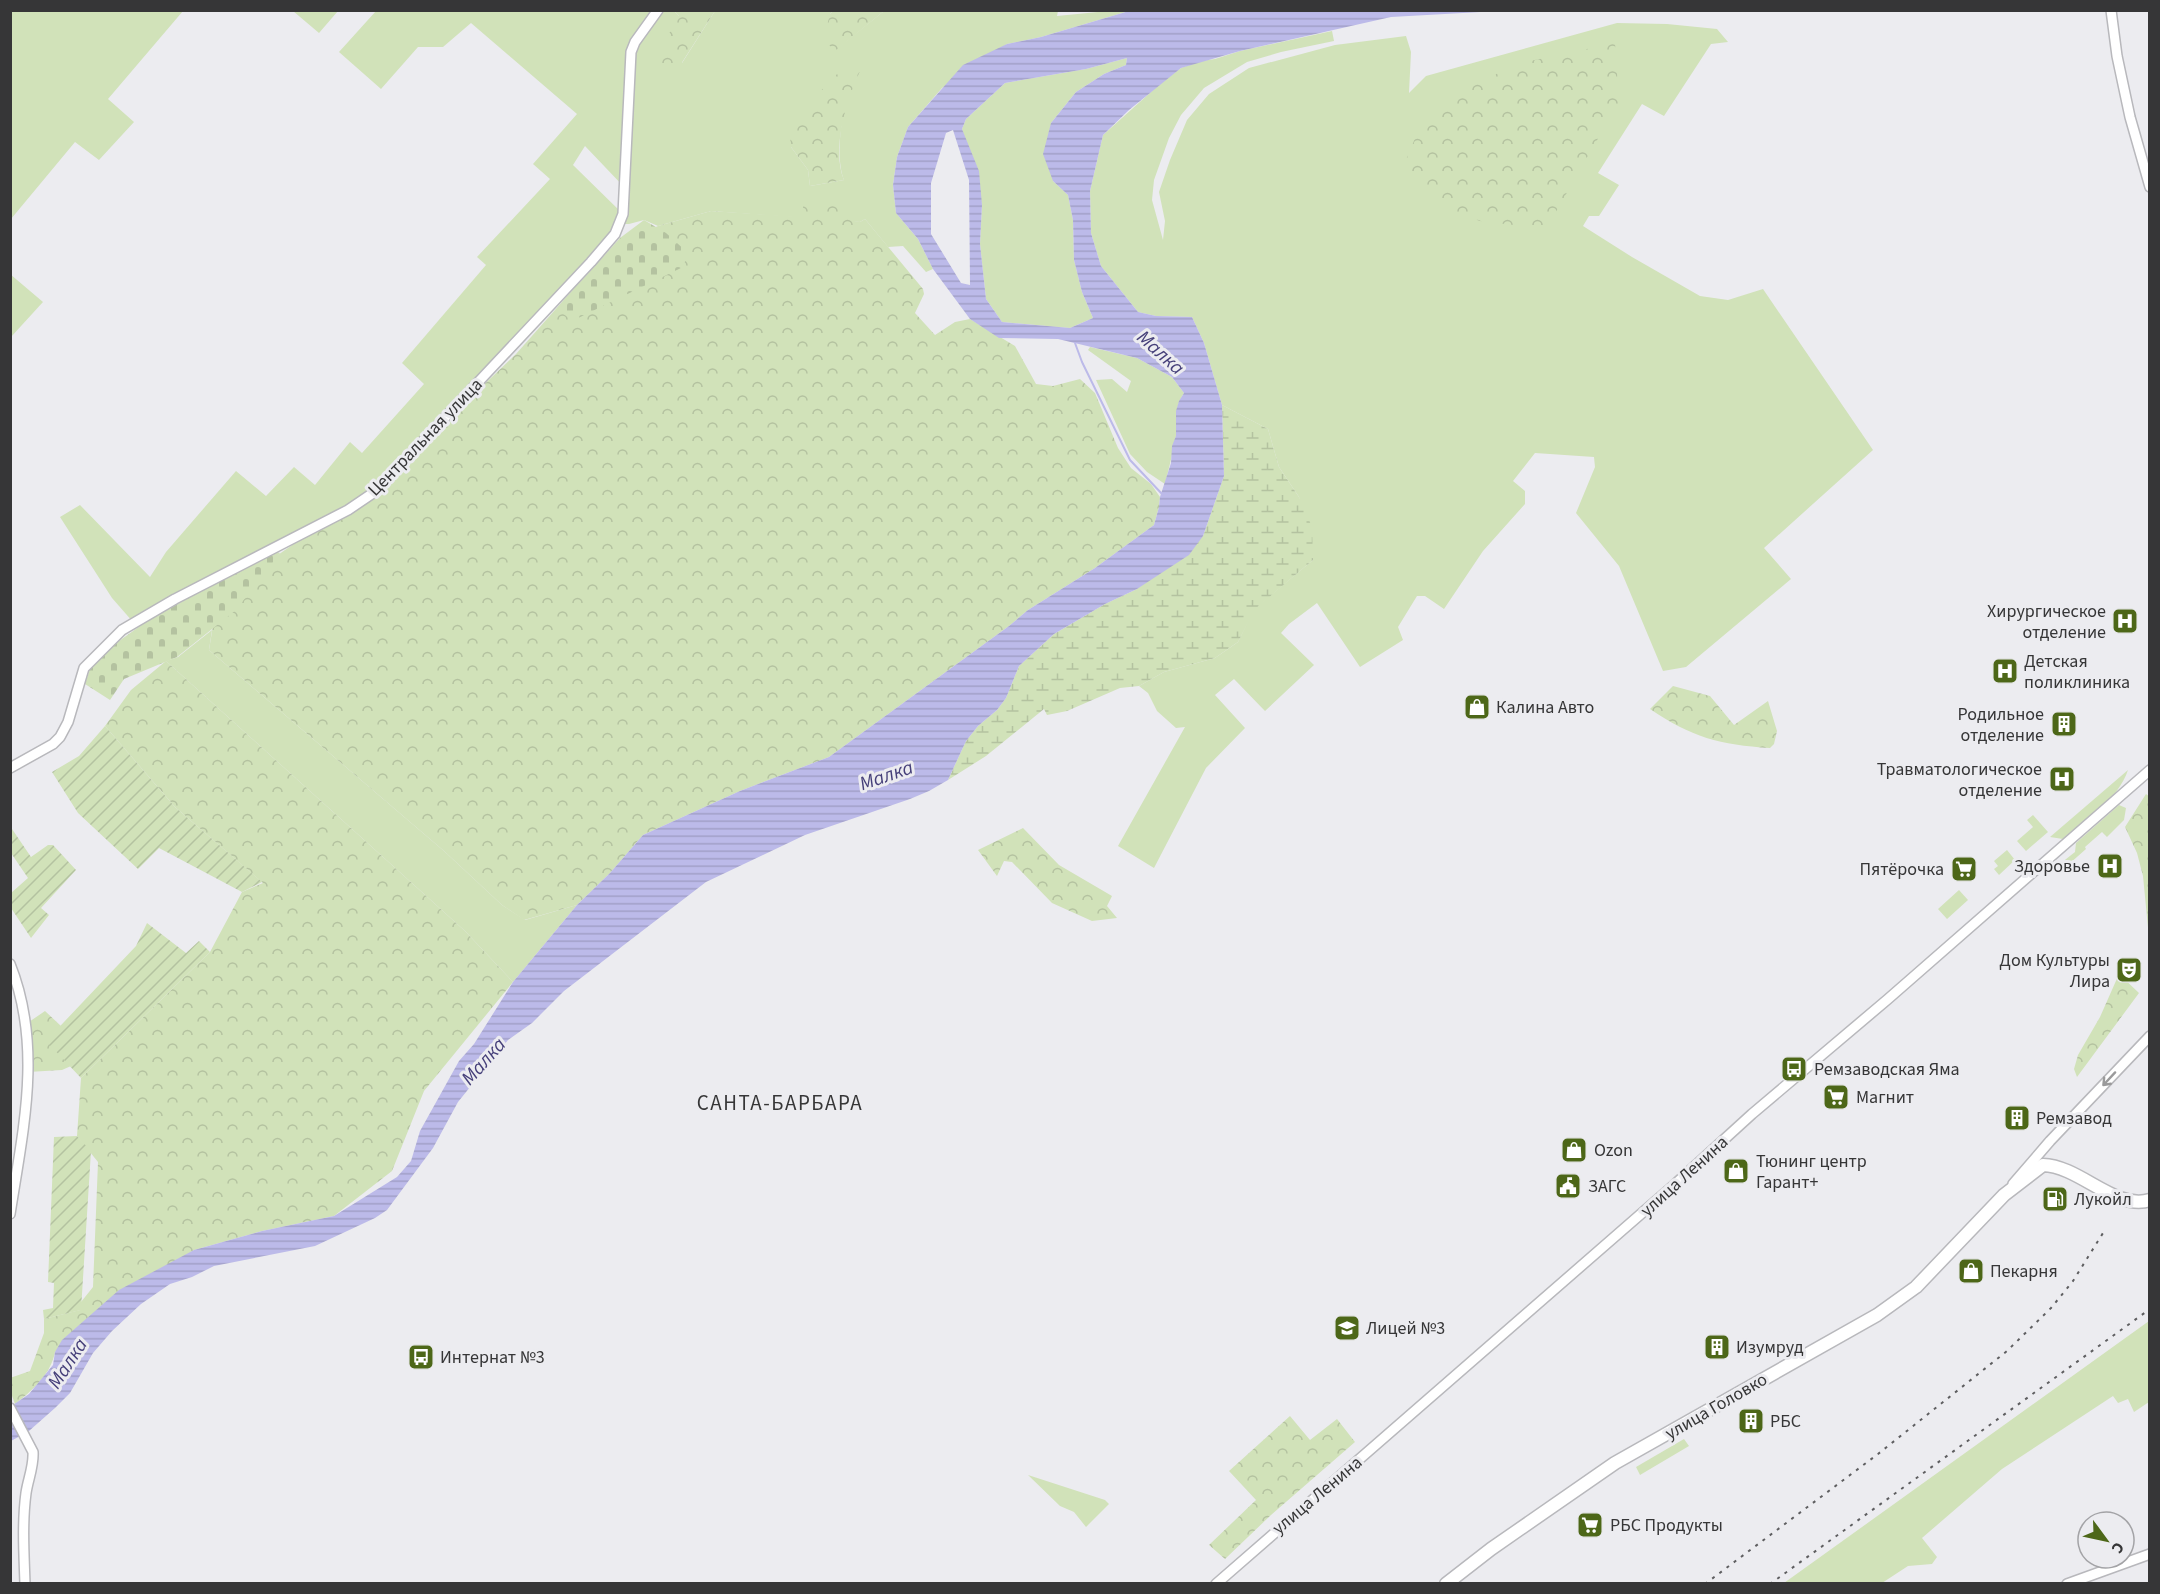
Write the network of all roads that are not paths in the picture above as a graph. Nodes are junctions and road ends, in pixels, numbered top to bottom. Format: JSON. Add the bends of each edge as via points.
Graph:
{"nodes":[{"id":1,"x":658,"y":10,"type":"edge"},
{"id":2,"x":2111,"y":11,"type":"edge"},
{"id":3,"x":2150,"y":187,"type":"edge"},
{"id":4,"x":10,"y":768,"type":"edge"},
{"id":5,"x":2150,"y":770,"type":"edge"},
{"id":6,"x":10,"y":964,"type":"edge"},
{"id":7,"x":2150,"y":1036,"type":"edge"},
{"id":8,"x":2004,"y":1196,"type":"junction"},
{"id":9,"x":2150,"y":1200,"type":"edge"},
{"id":10,"x":10,"y":1214,"type":"edge"},
{"id":11,"x":10,"y":1408,"type":"edge"},
{"id":12,"x":2150,"y":1554,"type":"edge"},
{"id":13,"x":1217,"y":1582,"type":"edge"},
{"id":14,"x":25,"y":1584,"type":"edge"},
{"id":15,"x":1446,"y":1584,"type":"edge"},
{"id":16,"x":2067,"y":1584,"type":"edge"}],
"edges":[{"from":1,"to":4,"type":"street","name":"Центральная улица","via":[[631,52],[625,188],[615,234],[372,494],[133,622],[84,668],[60,737]]},
{"from":2,"to":3,"type":"street","via":[[2130,117]]},
{"from":5,"to":13,"type":"street","name":"улица Ленина"},
{"from":6,"to":10,"type":"street","via":[[20,992],[29,1047],[27,1106]]},
{"from":7,"to":8,"type":"street","name":"улица Головко","one_way":true,"via":[[2050,1141]]},
{"from":8,"to":9,"type":"main road","via":[[2043,1165],[2052,1165],[2123,1200]]},
{"from":8,"to":15,"type":"main road","name":"улица Головко","via":[[1916,1287],[1877,1315],[1615,1463]]},
{"from":11,"to":14,"type":"street","via":[[33,1452],[26,1494]]},
{"from":12,"to":16,"type":"street"}]}
